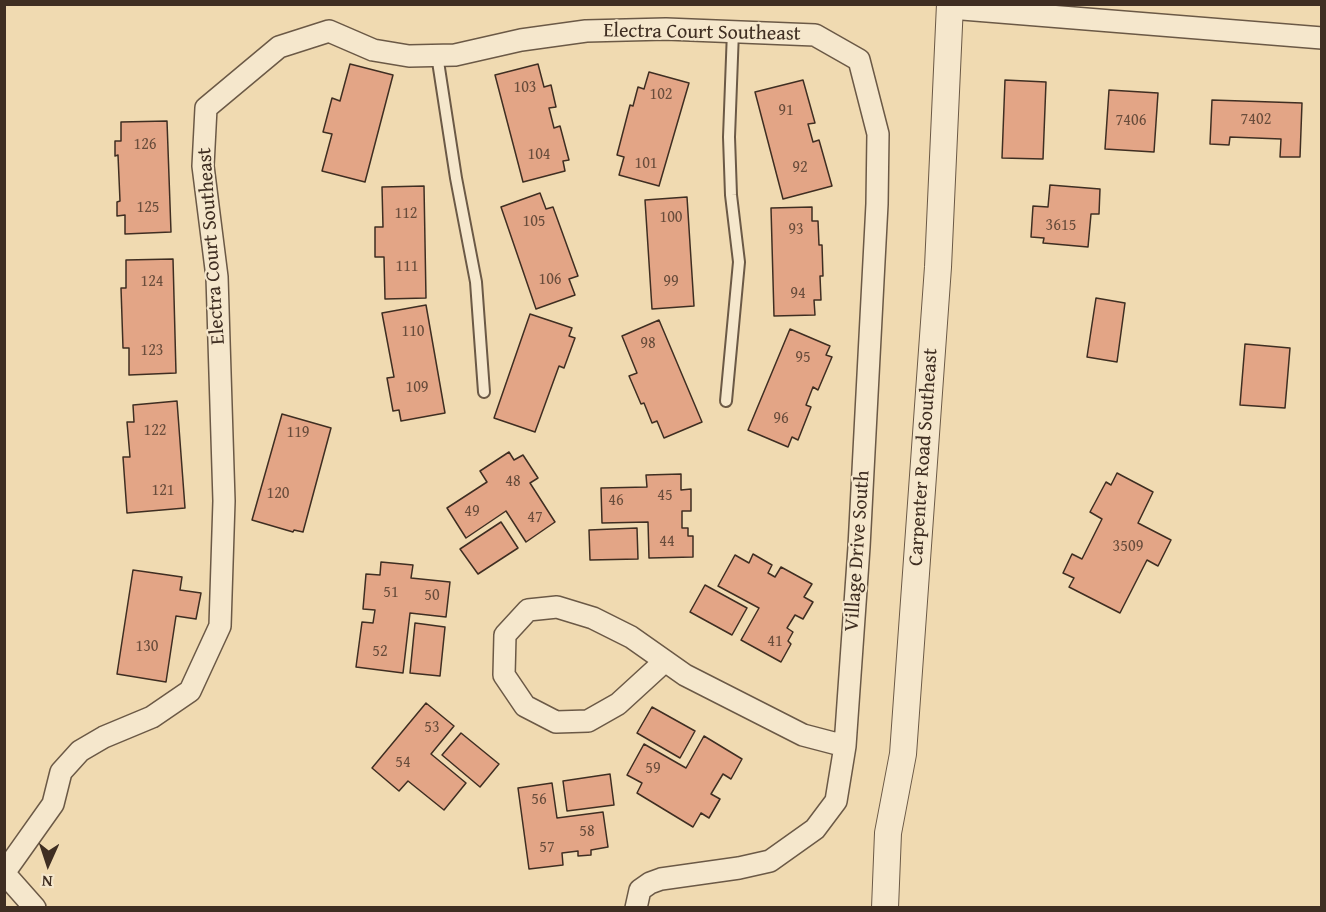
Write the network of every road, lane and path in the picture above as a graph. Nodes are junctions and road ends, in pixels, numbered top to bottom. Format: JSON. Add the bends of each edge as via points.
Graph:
{"nodes":[{"id":1,"x":950,"y":6,"type":"edge"},
{"id":2,"x":733,"y":31,"type":"junction"},
{"id":3,"x":1322,"y":38,"type":"edge"},
{"id":4,"x":437,"y":55,"type":"junction"},
{"id":5,"x":859,"y":60,"type":"joint"},
{"id":6,"x":484,"y":392,"type":"dead end"},
{"id":7,"x":726,"y":401,"type":"dead end"},
{"id":8,"x":665,"y":661,"type":"junction"},
{"id":9,"x":845,"y":746,"type":"junction"},
{"id":10,"x":4,"y":873,"type":"edge"},
{"id":11,"x":24,"y":903,"type":"edge"},
{"id":12,"x":636,"y":908,"type":"edge"},
{"id":13,"x":885,"y":908,"type":"edge"}],
"edges":[{"from":1,"to":3,"type":"street"},
{"from":1,"to":13,"type":"street","name":"Carpenter Road Southeast","via":[[938,267],[906,719],[888,833]]},
{"from":2,"to":4,"type":"street","name":"Electra Court Southeast","via":[[586,31]]},
{"from":2,"to":5,"type":"street","name":"Electra Court Southeast","via":[[815,35]]},
{"from":2,"to":7,"type":"lane","via":[[729,137],[739,262]]},
{"from":4,"to":6,"type":"lane","via":[[476,282]]},
{"from":4,"to":10,"type":"street","name":"Electra Court Southeast","via":[[408,56],[373,50],[329,31],[279,47],[206,108],[203,166],[217,278],[224,489],[220,626],[190,691],[152,717],[80,751],[62,772],[53,804]]},
{"from":5,"to":9,"type":"street","name":"Village Drive South","via":[[878,134],[877,204]]},
{"from":8,"to":8,"type":"street","via":[[631,637],[593,618],[556,607],[528,610],[505,634],[504,675],[525,706],[556,722],[588,721],[618,704]]},
{"from":8,"to":9,"type":"street","via":[[803,735]]},
{"from":9,"to":12,"type":"street","name":"Village Drive South","via":[[836,801],[815,829],[770,861],[650,883],[640,890]]},
{"from":10,"to":11,"type":"street"}]}
